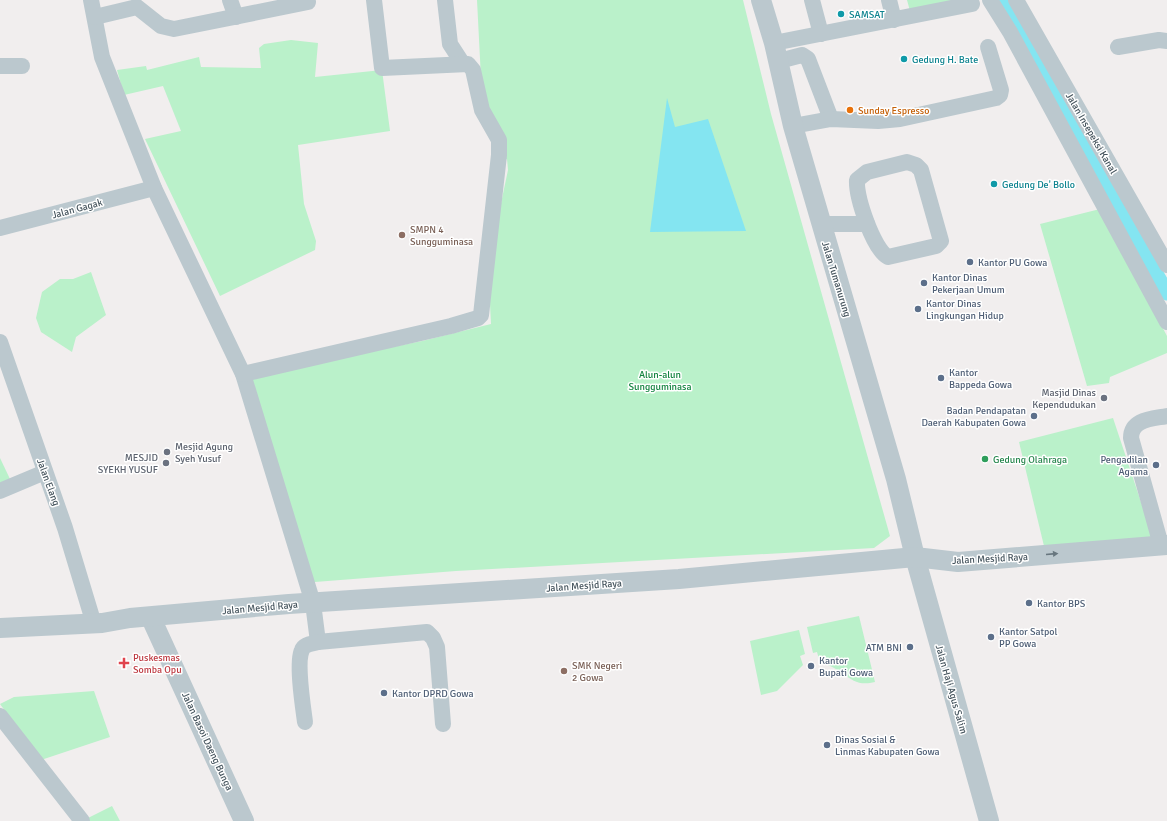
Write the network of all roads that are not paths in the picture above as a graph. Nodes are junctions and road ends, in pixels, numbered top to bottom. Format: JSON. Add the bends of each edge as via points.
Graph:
{"nodes":[{"id":1,"x":91,"y":0,"type":"edge"},
{"id":2,"x":230,"y":0,"type":"edge"},
{"id":3,"x":374,"y":0,"type":"edge"},
{"id":4,"x":444,"y":0,"type":"edge"},
{"id":5,"x":761,"y":0,"type":"edge"},
{"id":6,"x":812,"y":0,"type":"edge"},
{"id":7,"x":889,"y":0,"type":"edge"},
{"id":8,"x":990,"y":0,"type":"edge"},
{"id":9,"x":1016,"y":0,"type":"edge"},
{"id":10,"x":308,"y":2,"type":"dead end"},
{"id":11,"x":140,"y":4,"type":"edge"},
{"id":12,"x":972,"y":4,"type":"dead end"},
{"id":13,"x":95,"y":17,"type":"junction"},
{"id":14,"x":236,"y":17,"type":"junction"},
{"id":15,"x":894,"y":20,"type":"junction"},
{"id":16,"x":821,"y":34,"type":"junction"},
{"id":17,"x":1167,"y":41,"type":"edge"},
{"id":18,"x":988,"y":47,"type":"dead end"},
{"id":19,"x":1118,"y":47,"type":"dead end"},
{"id":20,"x":776,"y":52,"type":"junction"},
{"id":21,"x":463,"y":64,"type":"junction"},
{"id":22,"x":0,"y":66,"type":"edge"},
{"id":23,"x":22,"y":66,"type":"dead end"},
{"id":24,"x":832,"y":119,"type":"junction"},
{"id":25,"x":793,"y":126,"type":"junction"},
{"id":26,"x":154,"y":188,"type":"junction"},
{"id":27,"x":821,"y":224,"type":"junction"},
{"id":28,"x":867,"y":224,"type":"junction"},
{"id":29,"x":0,"y":228,"type":"edge"},
{"id":30,"x":1167,"y":265,"type":"edge"},
{"id":31,"x":1167,"y":322,"type":"edge"},
{"id":32,"x":1,"y":349,"type":"edge"},
{"id":33,"x":243,"y":374,"type":"junction"},
{"id":34,"x":1167,"y":416,"type":"edge"},
{"id":35,"x":45,"y":472,"type":"junction"},
{"id":36,"x":0,"y":491,"type":"edge"},
{"id":37,"x":1164,"y":545,"type":"edge"},
{"id":38,"x":915,"y":557,"type":"junction"},
{"id":39,"x":314,"y":603,"type":"junction"},
{"id":40,"x":151,"y":618,"type":"junction"},
{"id":41,"x":94,"y":624,"type":"junction"},
{"id":42,"x":0,"y":628,"type":"edge"},
{"id":43,"x":318,"y":642,"type":"junction"},
{"id":44,"x":0,"y":716,"type":"edge"},
{"id":45,"x":305,"y":722,"type":"dead end"},
{"id":46,"x":443,"y":724,"type":"dead end"},
{"id":47,"x":82,"y":821,"type":"edge"},
{"id":48,"x":244,"y":821,"type":"edge"},
{"id":49,"x":989,"y":821,"type":"edge"}],
"edges":[{"from":1,"to":13,"type":"street"},
{"from":2,"to":14,"type":"street"},
{"from":3,"to":21,"type":"street","via":[[382,68]]},
{"from":4,"to":21,"type":"street","via":[[450,44]]},
{"from":5,"to":20,"type":"street","name":"Jalan Tumanurung"},
{"from":6,"to":16,"type":"street"},
{"from":7,"to":15,"type":"street"},
{"from":8,"to":31,"type":"street","via":[[1010,32]]},
{"from":9,"to":30,"type":"street","name":"Jalan Insepeksi Kanal"},
{"from":10,"to":14,"type":"street"},
{"from":11,"to":13,"type":"street"},
{"from":11,"to":14,"type":"street","via":[[161,26],[174,30]]},
{"from":12,"to":15,"type":"street"},
{"from":13,"to":26,"type":"street","via":[[102,57]]},
{"from":15,"to":16,"type":"street"},
{"from":16,"to":20,"type":"street"},
{"from":17,"to":19,"type":"street"},
{"from":18,"to":24,"type":"street","via":[[1001,90],[996,98],[900,119]]},
{"from":20,"to":24,"type":"street","via":[[802,55],[808,59]]},
{"from":20,"to":25,"type":"street","name":"Jalan Tumanurung"},
{"from":21,"to":33,"type":"street","via":[[468,64],[473,70],[482,110],[500,143],[480,317]]},
{"from":22,"to":23,"type":"street"},
{"from":24,"to":25,"type":"street"},
{"from":25,"to":27,"type":"street","name":"Jalan Tumanurung"},
{"from":26,"to":29,"type":"street","name":"Jalan Gagak"},
{"from":26,"to":33,"type":"street"},
{"from":27,"to":28,"type":"street"},
{"from":27,"to":38,"type":"street","name":"Jalan Tumanurung","via":[[896,478]]},
{"from":28,"to":28,"type":"street","via":[[879,249],[888,257],[940,243],[920,170],[916,165],[907,162],[860,176],[857,183]]},
{"from":32,"to":35,"type":"street","name":"Jalan Elang"},
{"from":33,"to":39,"type":"street"},
{"from":34,"to":37,"type":"street","via":[[1135,425],[1131,433]]},
{"from":35,"to":36,"type":"street"},
{"from":35,"to":41,"type":"street","name":"Jalan Elang"},
{"from":38,"to":37,"type":"street","name":"Jalan Mesjid Raya","one_way":true,"via":[[958,562]]},
{"from":38,"to":39,"type":"street","name":"Jalan Mesjid Raya","via":[[679,580]]},
{"from":38,"to":49,"type":"street","name":"Jalan Haji Agus Salim"},
{"from":39,"to":40,"type":"street","name":"Jalan Mesjid Raya"},
{"from":39,"to":43,"type":"street"},
{"from":40,"to":41,"type":"street","name":"Jalan Mesjid Raya","via":[[130,618]]},
{"from":40,"to":48,"type":"street","name":"Jalan Basoi Daeng Bunga"},
{"from":41,"to":42,"type":"street","name":"Jalan Mesjid Raya"},
{"from":43,"to":45,"type":"street","via":[[301,650]]},
{"from":43,"to":46,"type":"street","via":[[427,632],[437,647]]},
{"from":44,"to":47,"type":"street"}]}
